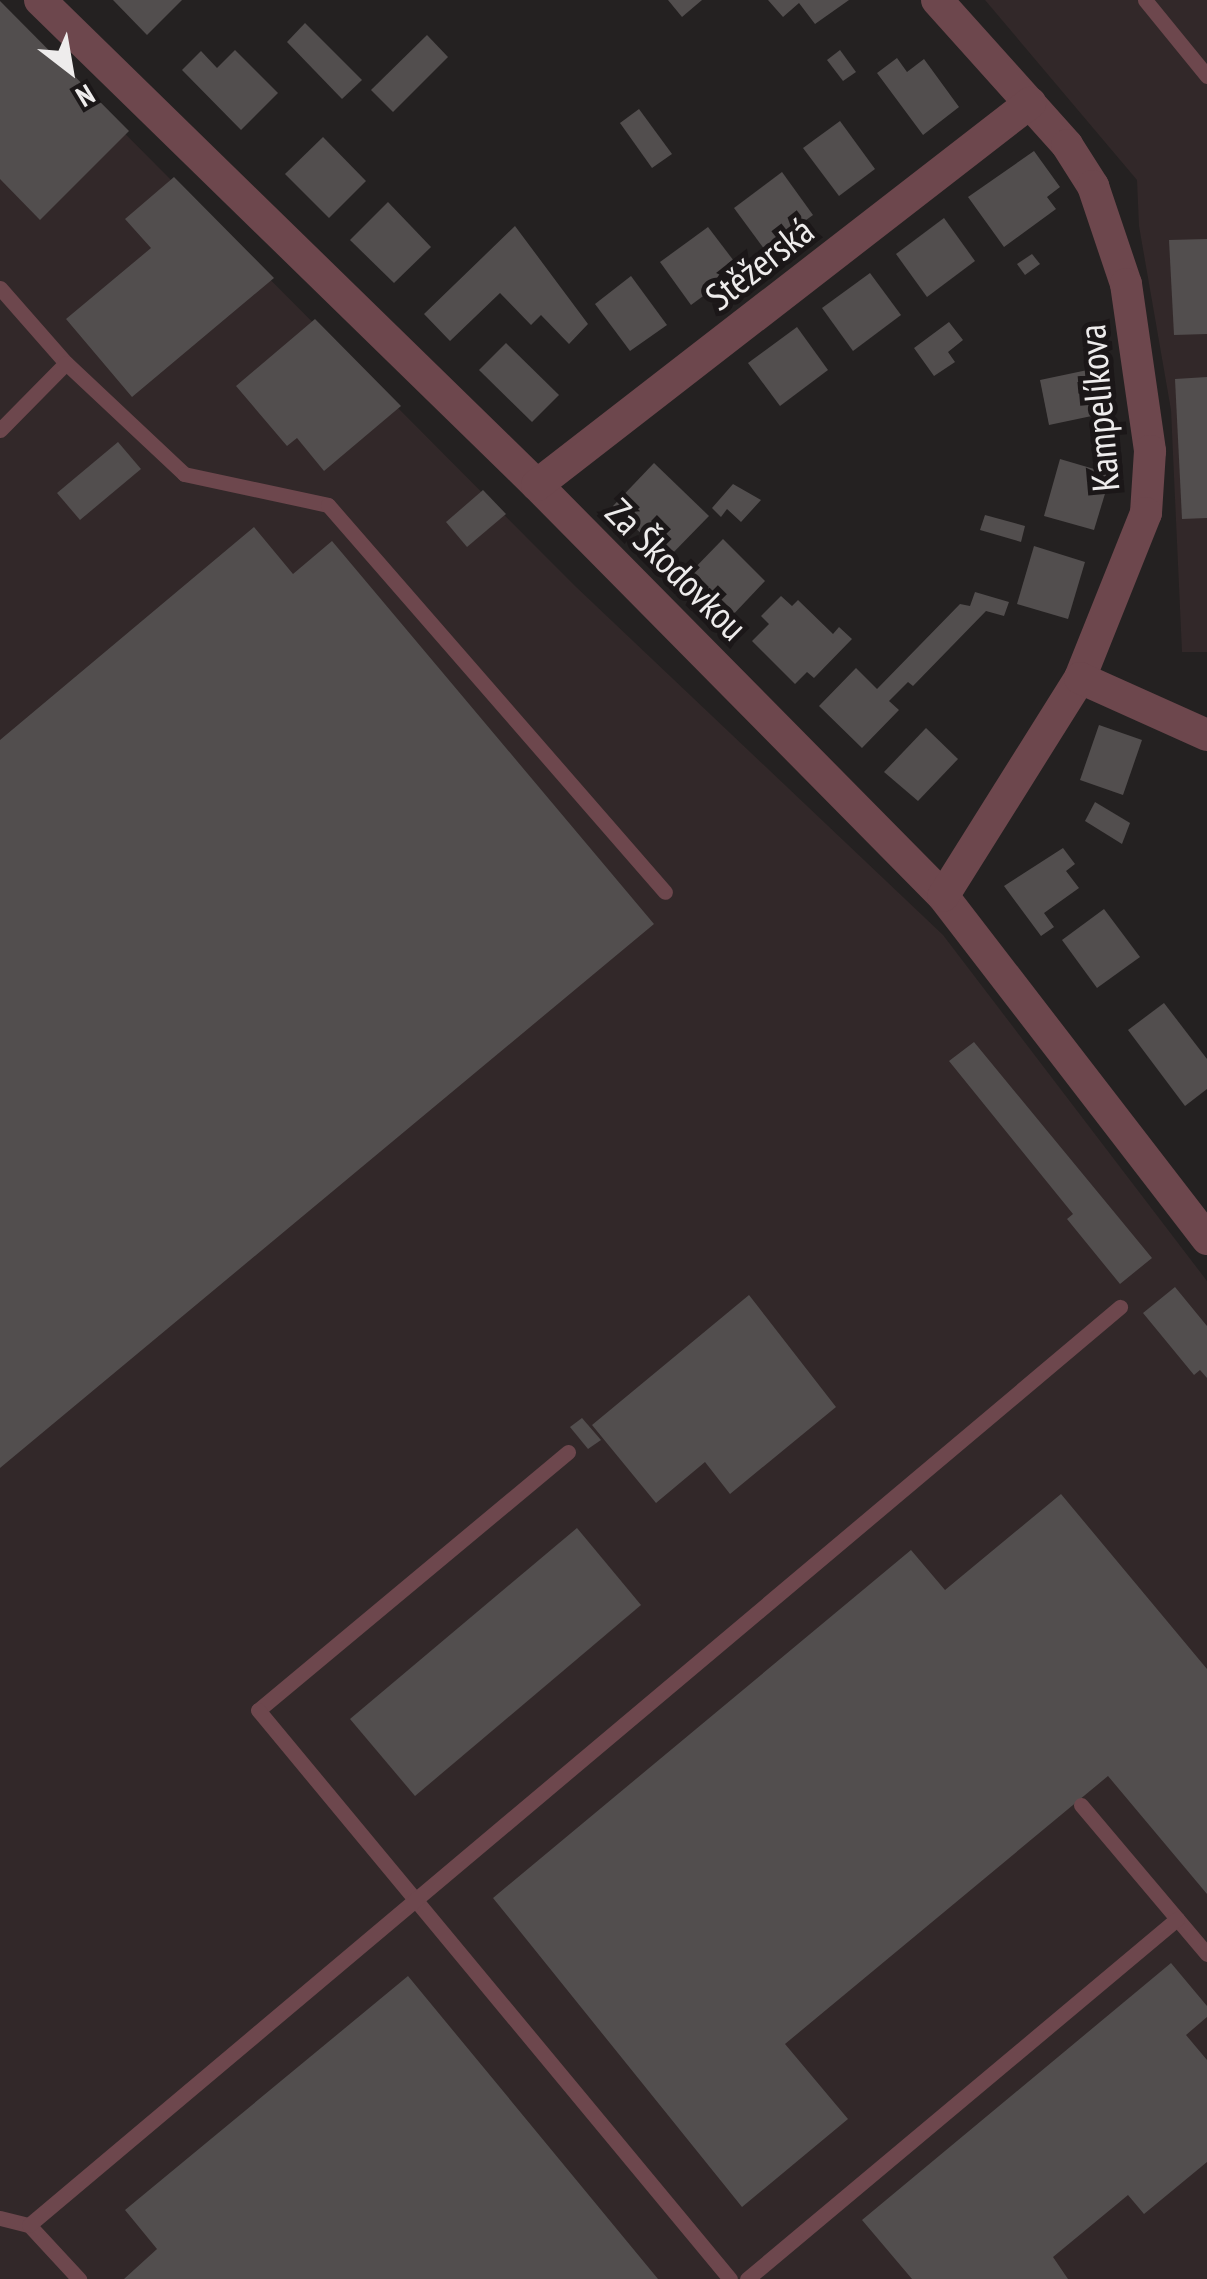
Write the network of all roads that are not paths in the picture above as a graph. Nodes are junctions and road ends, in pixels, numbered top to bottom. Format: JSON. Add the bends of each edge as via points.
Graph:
{"nodes":[{"id":1,"x":40,"y":0,"type":"edge"},
{"id":2,"x":937,"y":0,"type":"edge"},
{"id":3,"x":1145,"y":0,"type":"edge"},
{"id":4,"x":1207,"y":76,"type":"edge"},
{"id":5,"x":1030,"y":104,"type":"junction"},
{"id":6,"x":0,"y":288,"type":"edge"},
{"id":7,"x":66,"y":363,"type":"junction"},
{"id":8,"x":0,"y":430,"type":"edge"},
{"id":9,"x":538,"y":485,"type":"junction"},
{"id":10,"x":1080,"y":678,"type":"junction"},
{"id":11,"x":1207,"y":734,"type":"edge"},
{"id":12,"x":665,"y":892,"type":"dead end"},
{"id":13,"x":943,"y":896,"type":"junction"},
{"id":14,"x":1207,"y":1239,"type":"edge"},
{"id":15,"x":1120,"y":1307,"type":"dead end"},
{"id":16,"x":568,"y":1452,"type":"dead end"},
{"id":17,"x":1082,"y":1806,"type":"dead end"},
{"id":18,"x":415,"y":1900,"type":"junction"},
{"id":19,"x":1177,"y":1918,"type":"junction"},
{"id":20,"x":1207,"y":1954,"type":"edge"},
{"id":21,"x":0,"y":2218,"type":"edge"},
{"id":22,"x":28,"y":2225,"type":"junction"},
{"id":23,"x":79,"y":2279,"type":"edge"},
{"id":24,"x":730,"y":2279,"type":"edge"},
{"id":25,"x":747,"y":2279,"type":"edge"}],
"edges":[{"from":1,"to":9,"type":"street","name":"Za Škodovkou"},
{"from":2,"to":5,"type":"street","name":"Kampelíkova"},
{"from":3,"to":4,"type":"lane"},
{"from":5,"to":9,"type":"street","name":"Stěžerská"},
{"from":5,"to":10,"type":"street","name":"Kampelíkova","via":[[1067,145],[1108,223],[1126,284],[1150,451],[1146,513]]},
{"from":6,"to":7,"type":"lane"},
{"from":7,"to":8,"type":"lane"},
{"from":7,"to":12,"type":"lane","via":[[184,474],[328,505]]},
{"from":9,"to":13,"type":"street","name":"Za Škodovkou"},
{"from":10,"to":11,"type":"street"},
{"from":10,"to":13,"type":"street","name":"Kampelíkova"},
{"from":13,"to":14,"type":"street","name":"Za Škodovkou"},
{"from":15,"to":18,"type":"lane"},
{"from":16,"to":18,"type":"lane","via":[[258,1710]]},
{"from":17,"to":19,"type":"lane"},
{"from":18,"to":22,"type":"lane"},
{"from":18,"to":24,"type":"lane"},
{"from":19,"to":20,"type":"lane"},
{"from":19,"to":25,"type":"lane"},
{"from":21,"to":22,"type":"lane"},
{"from":22,"to":23,"type":"lane"}]}
